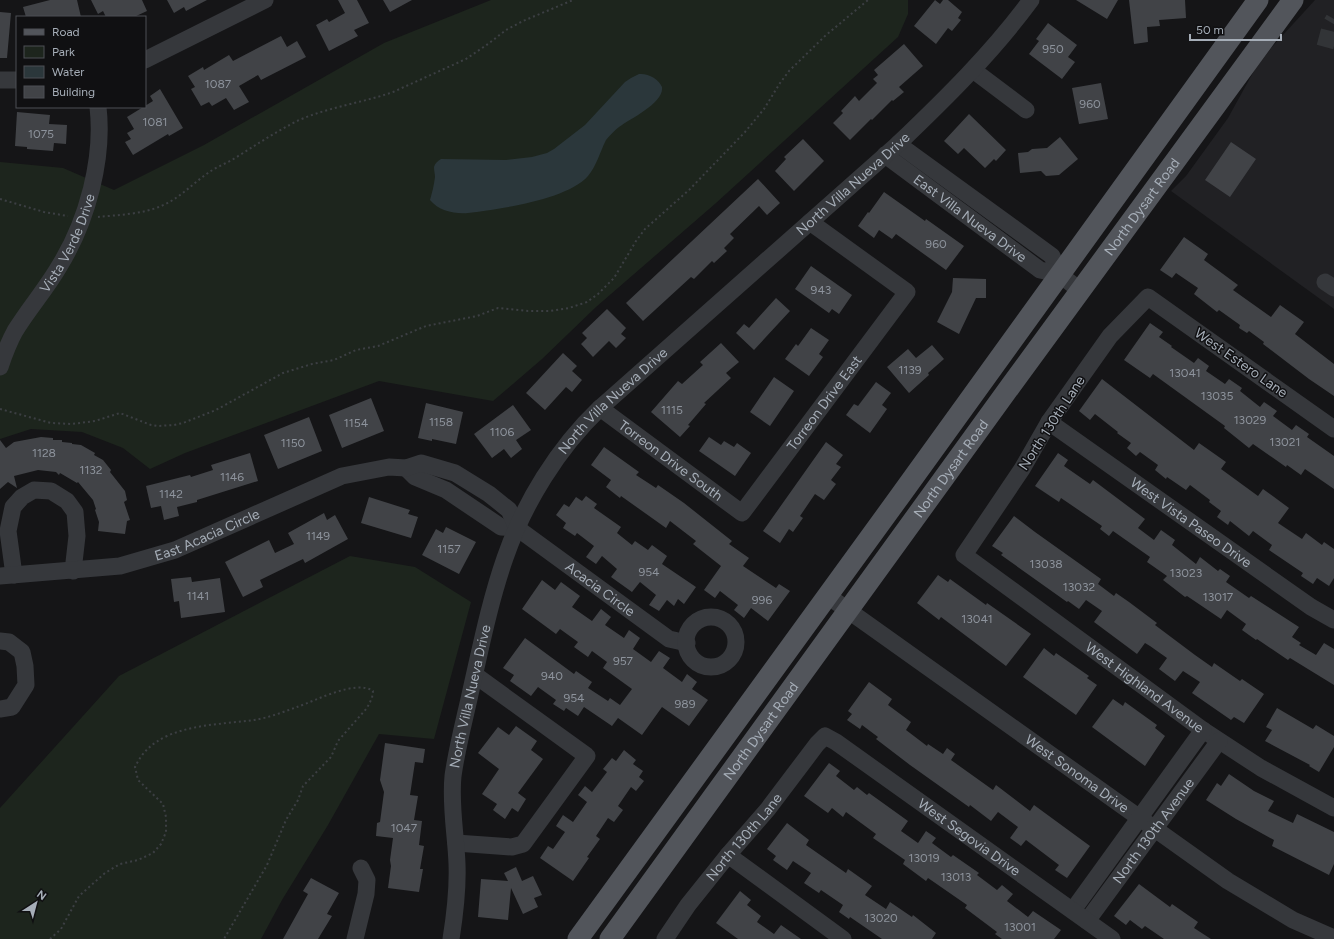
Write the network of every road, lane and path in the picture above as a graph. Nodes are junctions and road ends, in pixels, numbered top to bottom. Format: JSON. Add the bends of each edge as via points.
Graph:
{"nodes":[{"id":1,"x":265,"y":0,"type":"edge"},
{"id":2,"x":573,"y":0,"type":"edge"},
{"id":3,"x":868,"y":0,"type":"edge"},
{"id":4,"x":1031,"y":0,"type":"edge"},
{"id":5,"x":1258,"y":0,"type":"edge"},
{"id":6,"x":1293,"y":0,"type":"edge"},
{"id":7,"x":146,"y":60,"type":"edge"},
{"id":8,"x":973,"y":70,"type":"junction"},
{"id":9,"x":0,"y":80,"type":"edge"},
{"id":10,"x":16,"y":80,"type":"edge"},
{"id":11,"x":98,"y":108,"type":"edge"},
{"id":12,"x":1026,"y":110,"type":"dead end"},
{"id":13,"x":898,"y":144,"type":"junction"},
{"id":14,"x":885,"y":155,"type":"junction"},
{"id":15,"x":0,"y":199,"type":"edge"},
{"id":16,"x":82,"y":217,"type":"junction"},
{"id":17,"x":810,"y":222,"type":"junction"},
{"id":18,"x":1059,"y":274,"type":"junction"},
{"id":19,"x":1081,"y":291,"type":"junction"},
{"id":20,"x":1148,"y":297,"type":"joint"},
{"id":21,"x":0,"y":367,"type":"edge"},
{"id":22,"x":600,"y":408,"type":"junction"},
{"id":23,"x":0,"y":409,"type":"edge"},
{"id":24,"x":1050,"y":422,"type":"junction"},
{"id":25,"x":1334,"y":429,"type":"edge"},
{"id":26,"x":742,"y":513,"type":"joint"},
{"id":27,"x":517,"y":528,"type":"junction"},
{"id":28,"x":964,"y":555,"type":"joint"},
{"id":29,"x":73,"y":571,"type":"junction"},
{"id":30,"x":7,"y":576,"type":"edge"},
{"id":31,"x":828,"y":596,"type":"junction"},
{"id":32,"x":848,"y":610,"type":"junction"},
{"id":33,"x":1334,"y":620,"type":"edge"},
{"id":34,"x":0,"y":641,"type":"edge"},
{"id":35,"x":687,"y":643,"type":"dead end"},
{"id":36,"x":475,"y":675,"type":"junction"},
{"id":37,"x":0,"y":709,"type":"edge"},
{"id":38,"x":1203,"y":730,"type":"junction"},
{"id":39,"x":825,"y":736,"type":"joint"},
{"id":40,"x":1219,"y":740,"type":"junction"},
{"id":41,"x":1334,"y":808,"type":"edge"},
{"id":42,"x":1140,"y":818,"type":"junction"},
{"id":43,"x":1155,"y":828,"type":"junction"},
{"id":44,"x":456,"y":843,"type":"junction"},
{"id":45,"x":728,"y":855,"type":"junction"},
{"id":46,"x":361,"y":868,"type":"dead end"},
{"id":47,"x":1072,"y":910,"type":"junction"},
{"id":48,"x":1087,"y":921,"type":"junction"},
{"id":49,"x":1334,"y":938,"type":"edge"},
{"id":50,"x":50,"y":939,"type":"edge"},
{"id":51,"x":224,"y":939,"type":"edge"},
{"id":52,"x":355,"y":939,"type":"edge"},
{"id":53,"x":451,"y":939,"type":"edge"},
{"id":54,"x":578,"y":939,"type":"edge"},
{"id":55,"x":610,"y":939,"type":"edge"},
{"id":56,"x":665,"y":939,"type":"edge"},
{"id":57,"x":843,"y":939,"type":"edge"},
{"id":58,"x":1112,"y":939,"type":"edge"}],
"edges":[{"from":1,"to":7,"type":"street"},
{"from":2,"to":16,"type":"path","via":[[523,20],[466,59],[393,92],[334,108],[293,123],[213,169],[161,207],[143,212]]},
{"from":3,"to":23,"type":"path","via":[[789,71],[756,120],[689,190],[645,230],[614,278],[588,302],[550,311],[498,308],[476,316],[426,326],[378,346],[356,350],[334,360],[283,373],[216,410],[174,425],[151,425],[120,413],[95,421],[51,424]]},
{"from":4,"to":8,"type":"street","name":"North Villa Nueva Drive"},
{"from":5,"to":18,"type":"main road","name":"North Dysart Road"},
{"from":6,"to":19,"type":"main road","name":"North Dysart Road"},
{"from":8,"to":12,"type":"street"},
{"from":8,"to":13,"type":"street","name":"North Villa Nueva Drive"},
{"from":9,"to":10,"type":"street"},
{"from":11,"to":16,"type":"street","name":"Vista Verde Drive","via":[[98,155]]},
{"from":13,"to":14,"type":"street","name":"North Villa Nueva Drive"},
{"from":13,"to":18,"type":"street","name":"East Villa Nueva Drive","via":[[1052,256]]},
{"from":14,"to":17,"type":"street","name":"North Villa Nueva Drive"},
{"from":14,"to":18,"type":"street","name":"East Villa Nueva Drive","via":[[1040,270]]},
{"from":15,"to":16,"type":"path","via":[[44,212]]},
{"from":16,"to":21,"type":"street","name":"Vista Verde Drive","via":[[69,250],[15,332]]},
{"from":17,"to":22,"type":"street","name":"North Villa Nueva Drive"},
{"from":17,"to":26,"type":"street","name":"Torreon Drive East","via":[[907,292]]},
{"from":18,"to":19,"type":"street","name":"East Villa Nueva Drive"},
{"from":18,"to":31,"type":"main road","name":"North Dysart Road"},
{"from":19,"to":32,"type":"main road","name":"North Dysart Road"},
{"from":20,"to":24,"type":"street","name":"North 130th Lane","via":[[1110,336]]},
{"from":20,"to":25,"type":"street","name":"West Estero Lane"},
{"from":22,"to":26,"type":"street","name":"Torreon Drive South"},
{"from":22,"to":27,"type":"street","name":"North Villa Nueva Drive","via":[[548,472]]},
{"from":24,"to":28,"type":"street","name":"North 130th Lane","via":[[1022,469]]},
{"from":24,"to":33,"type":"street","name":"West Vista Paseo Drive","via":[[1311,607]]},
{"from":27,"to":29,"type":"street","name":"East Acacia Circle","via":[[509,510],[489,494],[454,473],[421,463],[406,468],[389,467],[342,476],[175,550],[120,566]]},
{"from":27,"to":35,"type":"street","name":"Acacia Circle","via":[[670,639]]},
{"from":27,"to":36,"type":"street","name":"North Villa Nueva Drive","via":[[495,590]]},
{"from":28,"to":38,"type":"street","name":"West Highland Avenue"},
{"from":29,"to":30,"type":"street","name":"East Acacia Circle"},
{"from":29,"to":30,"type":"street","via":[[77,536],[76,512],[67,501],[51,491],[34,490],[22,497],[13,507],[8,532]]},
{"from":31,"to":32,"type":"street","name":"West Sonoma Drive"},
{"from":31,"to":54,"type":"main road","name":"North Dysart Road"},
{"from":32,"to":42,"type":"street","name":"West Sonoma Drive"},
{"from":32,"to":55,"type":"main road","name":"North Dysart Road"},
{"from":34,"to":37,"type":"street","via":[[9,642],[22,652],[26,685],[12,707]]},
{"from":36,"to":44,"type":"street","name":"North Villa Nueva Drive","via":[[453,776]]},
{"from":36,"to":44,"type":"street","via":[[587,756],[523,844],[512,847]]},
{"from":38,"to":40,"type":"street","name":"West Highland Avenue"},
{"from":38,"to":42,"type":"street","name":"North 130th Avenue"},
{"from":39,"to":45,"type":"street","name":"North 130th Lane"},
{"from":39,"to":47,"type":"street","name":"West Segovia Drive"},
{"from":40,"to":41,"type":"street","name":"West Highland Avenue","via":[[1262,768]]},
{"from":40,"to":43,"type":"street","name":"North 130th Avenue"},
{"from":42,"to":43,"type":"street","name":"West Sonoma Drive"},
{"from":42,"to":47,"type":"street","name":"North 130th Avenue"},
{"from":43,"to":48,"type":"street","name":"North 130th Avenue"},
{"from":43,"to":49,"type":"street","name":"West Sonoma Drive","via":[[1258,900],[1293,920]]},
{"from":44,"to":53,"type":"street","name":"North Villa Nueva Drive","via":[[457,891]]},
{"from":45,"to":56,"type":"street","name":"North 130th Lane"},
{"from":45,"to":57,"type":"street"},
{"from":46,"to":52,"type":"street","via":[[367,880],[366,894]]},
{"from":47,"to":48,"type":"street","name":"West Segovia Drive"},
{"from":48,"to":58,"type":"street","name":"West Segovia Drive"},
{"from":50,"to":51,"type":"path","via":[[61,928],[80,896],[105,873],[120,864],[153,854],[161,844],[166,832],[163,804],[138,780],[135,767],[140,756],[151,744],[197,728],[255,720],[350,688],[368,688],[373,691],[367,708],[338,741],[331,757],[303,786],[267,865]]}]}
